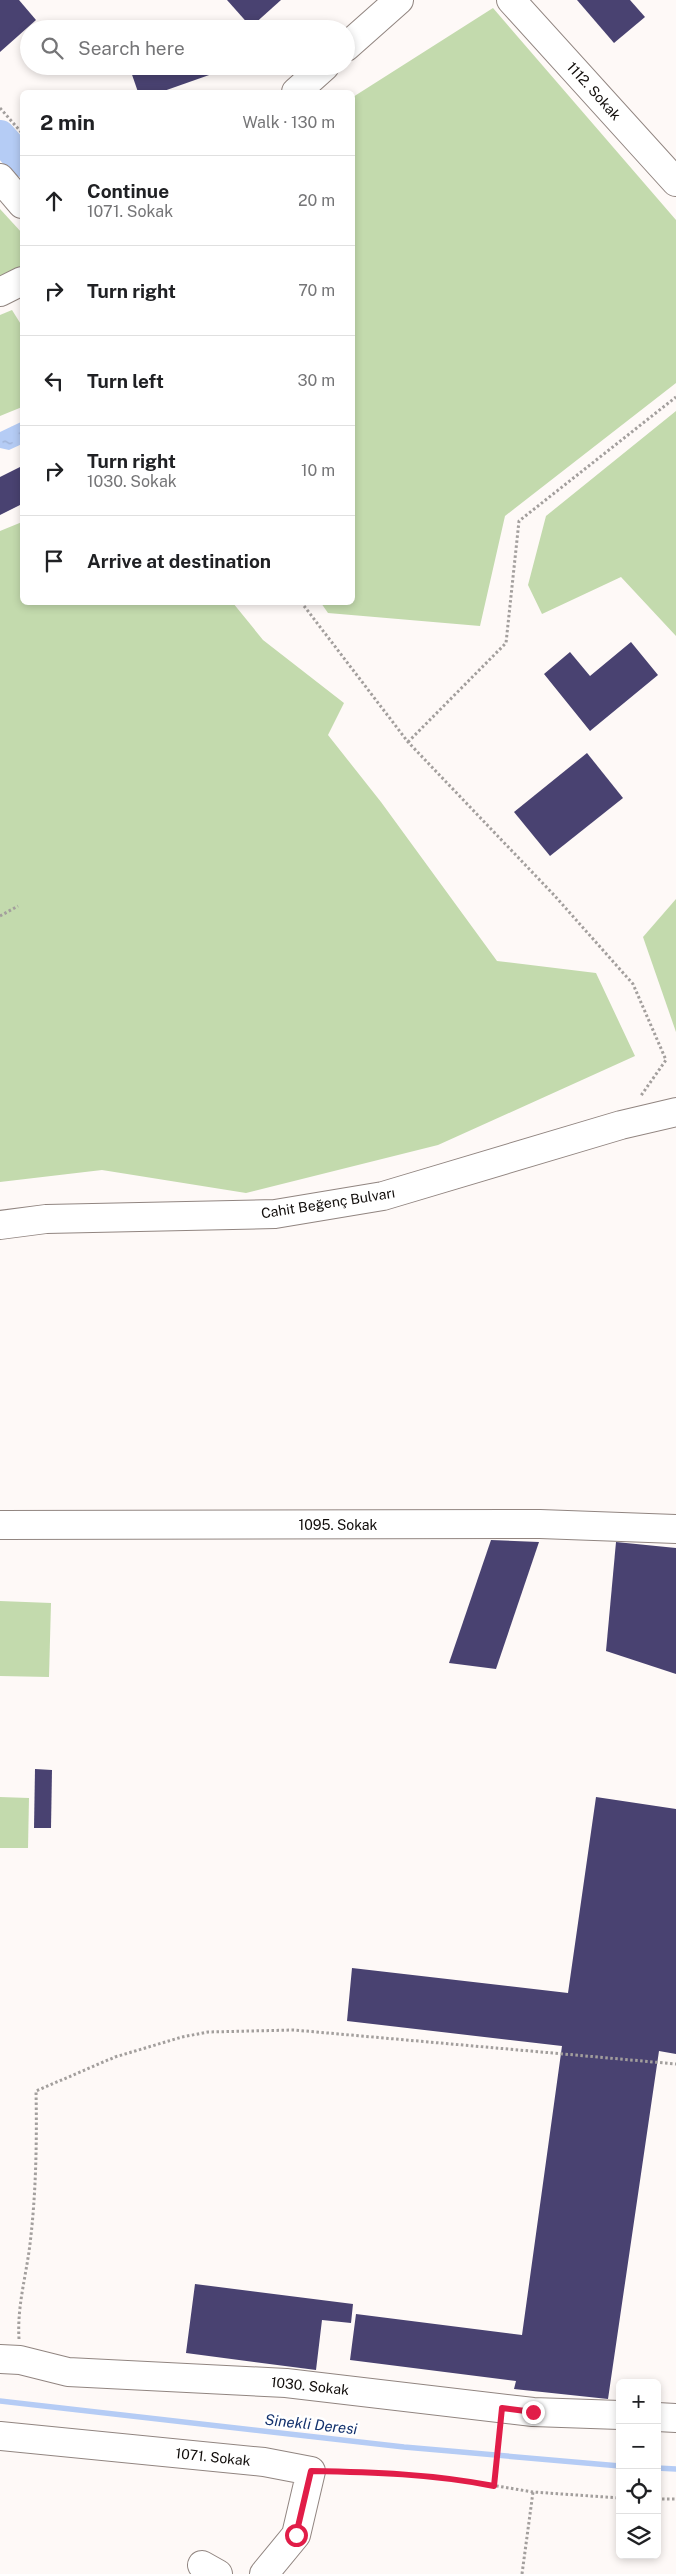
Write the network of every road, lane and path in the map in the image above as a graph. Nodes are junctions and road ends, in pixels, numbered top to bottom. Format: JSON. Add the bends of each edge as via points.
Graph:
{"nodes":[{"id":1,"x":398,"y":0,"type":"edge"},
{"id":2,"x":511,"y":0,"type":"edge"},
{"id":3,"x":355,"y":39,"type":"edge"},
{"id":4,"x":315,"y":75,"type":"edge"},
{"id":5,"x":298,"y":90,"type":"edge"},
{"id":6,"x":0,"y":108,"type":"edge"},
{"id":7,"x":20,"y":131,"type":"edge"},
{"id":8,"x":0,"y":178,"type":"edge"},
{"id":9,"x":676,"y":182,"type":"edge"},
{"id":10,"x":20,"y":202,"type":"edge"},
{"id":11,"x":676,"y":397,"type":"edge"},
{"id":12,"x":303,"y":605,"type":"edge"},
{"id":13,"x":408,"y":742,"type":"junction"},
{"id":14,"x":18,"y":906,"type":"dead end"},
{"id":15,"x":0,"y":916,"type":"edge"},
{"id":16,"x":676,"y":1112,"type":"edge"},
{"id":17,"x":621,"y":1126,"type":"junction"},
{"id":18,"x":0,"y":1225,"type":"edge"},
{"id":19,"x":0,"y":1525,"type":"edge"},
{"id":20,"x":676,"y":1529,"type":"edge"},
{"id":21,"x":676,"y":2064,"type":"edge"},
{"id":22,"x":10,"y":2360,"type":"edge"},
{"id":23,"x":502,"y":2408,"type":"junction"},
{"id":24,"x":616,"y":2416,"type":"edge"},
{"id":25,"x":661,"y":2417,"type":"edge"},
{"id":26,"x":676,"y":2418,"type":"edge"},
{"id":27,"x":0,"y":2436,"type":"edge"},
{"id":28,"x":311,"y":2471,"type":"junction"},
{"id":29,"x":494,"y":2486,"type":"junction"},
{"id":30,"x":534,"y":2492,"type":"junction"},
{"id":31,"x":616,"y":2498,"type":"edge"},
{"id":32,"x":661,"y":2499,"type":"edge"},
{"id":33,"x":676,"y":2499,"type":"edge"},
{"id":34,"x":264,"y":2574,"type":"edge"},
{"id":35,"x":522,"y":2574,"type":"edge"}],
"edges":[{"from":1,"to":3,"type":"street"},
{"from":2,"to":9,"type":"street","name":"1112. Sokak"},
{"from":4,"to":5,"type":"street"},
{"from":6,"to":7,"type":"path"},
{"from":8,"to":10,"type":"street"},
{"from":11,"to":13,"type":"path","via":[[519,521],[506,642]]},
{"from":12,"to":13,"type":"path"},
{"from":13,"to":17,"type":"path","via":[[554,895],[633,984],[666,1060]]},
{"from":14,"to":15,"type":"path"},
{"from":16,"to":17,"type":"street","name":"Cahit Beğenç Bulvarı"},
{"from":17,"to":18,"type":"street","name":"Cahit Beğenç Bulvarı","via":[[383,1196],[275,1214],[46,1219]]},
{"from":19,"to":20,"type":"street","name":"1095. Sokak","via":[[540,1524]]},
{"from":21,"to":22,"type":"path","via":[[294,2030],[208,2032],[115,2057],[36,2091],[37,2140],[30,2244]]},
{"from":22,"to":23,"type":"street","name":"1030. Sokak","via":[[68,2372],[286,2383]]},
{"from":23,"to":24,"type":"street","name":"1030. Sokak"},
{"from":23,"to":29,"type":"path"},
{"from":25,"to":26,"type":"street"},
{"from":27,"to":28,"type":"street","name":"1071. Sokak","via":[[264,2462]]},
{"from":28,"to":29,"type":"path","via":[[456,2478]]},
{"from":28,"to":34,"type":"street","via":[[296,2535]]},
{"from":29,"to":30,"type":"path"},
{"from":30,"to":31,"type":"path"},
{"from":30,"to":35,"type":"path"},
{"from":32,"to":33,"type":"path"}]}
